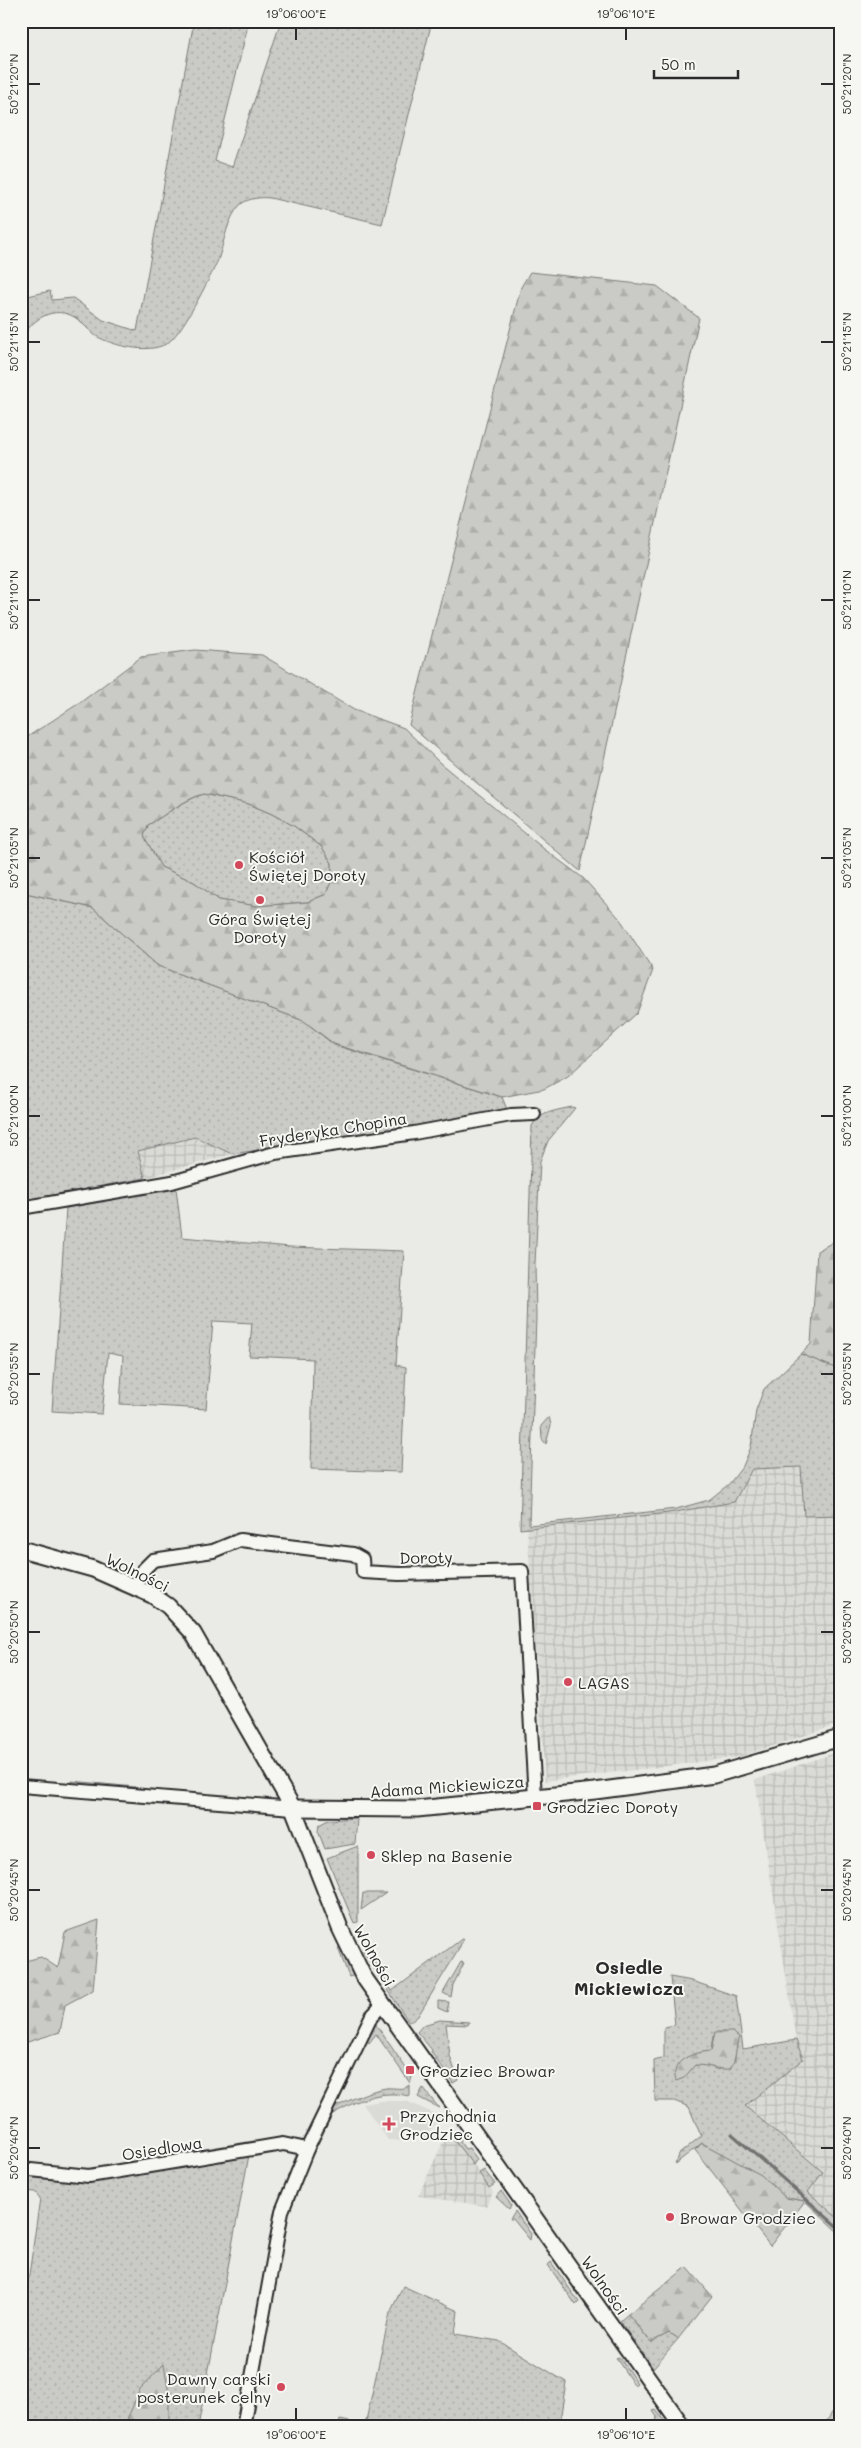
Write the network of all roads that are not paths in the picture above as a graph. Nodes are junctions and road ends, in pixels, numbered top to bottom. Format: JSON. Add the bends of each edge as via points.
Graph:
{"nodes":[{"id":1,"x":534,"y":1114,"type":"dead end"},
{"id":2,"x":21,"y":1208,"type":"edge"},
{"id":3,"x":21,"y":1549,"type":"edge"},
{"id":4,"x":134,"y":1587,"type":"junction"},
{"id":5,"x":840,"y":1738,"type":"edge"},
{"id":6,"x":21,"y":1786,"type":"edge"},
{"id":7,"x":535,"y":1798,"type":"junction"},
{"id":8,"x":293,"y":1808,"type":"junction"},
{"id":9,"x":383,"y":2004,"type":"junction"},
{"id":10,"x":307,"y":2149,"type":"junction"},
{"id":11,"x":21,"y":2169,"type":"edge"},
{"id":12,"x":243,"y":2427,"type":"edge"},
{"id":13,"x":683,"y":2427,"type":"edge"}],
"edges":[{"from":1,"to":2,"type":"street","name":"Fryderyka Chopina","via":[[511,1114],[414,1133],[275,1153],[172,1182]]},
{"from":3,"to":4,"type":"street","name":"Wolności","via":[[93,1569]]},
{"from":4,"to":7,"type":"street","name":"Doroty","via":[[144,1569],[154,1560],[212,1551],[240,1540],[353,1554],[362,1559],[363,1572],[522,1571]]},
{"from":4,"to":8,"type":"street","name":"Wolności","via":[[168,1606],[193,1633]]},
{"from":5,"to":7,"type":"street","name":"Adama Mickiewicza","via":[[714,1774]]},
{"from":6,"to":8,"type":"street","name":"Adama Mickiewicza"},
{"from":7,"to":8,"type":"street","name":"Adama Mickiewicza","via":[[418,1809]]},
{"from":8,"to":9,"type":"street","name":"Wolności","via":[[340,1928],[363,1976]]},
{"from":9,"to":10,"type":"street","via":[[371,2017]]},
{"from":9,"to":13,"type":"street","name":"Wolności"},
{"from":10,"to":11,"type":"street","name":"Osiedlowa","via":[[283,2144],[89,2176]]},
{"from":10,"to":12,"type":"street","via":[[282,2211]]}]}
